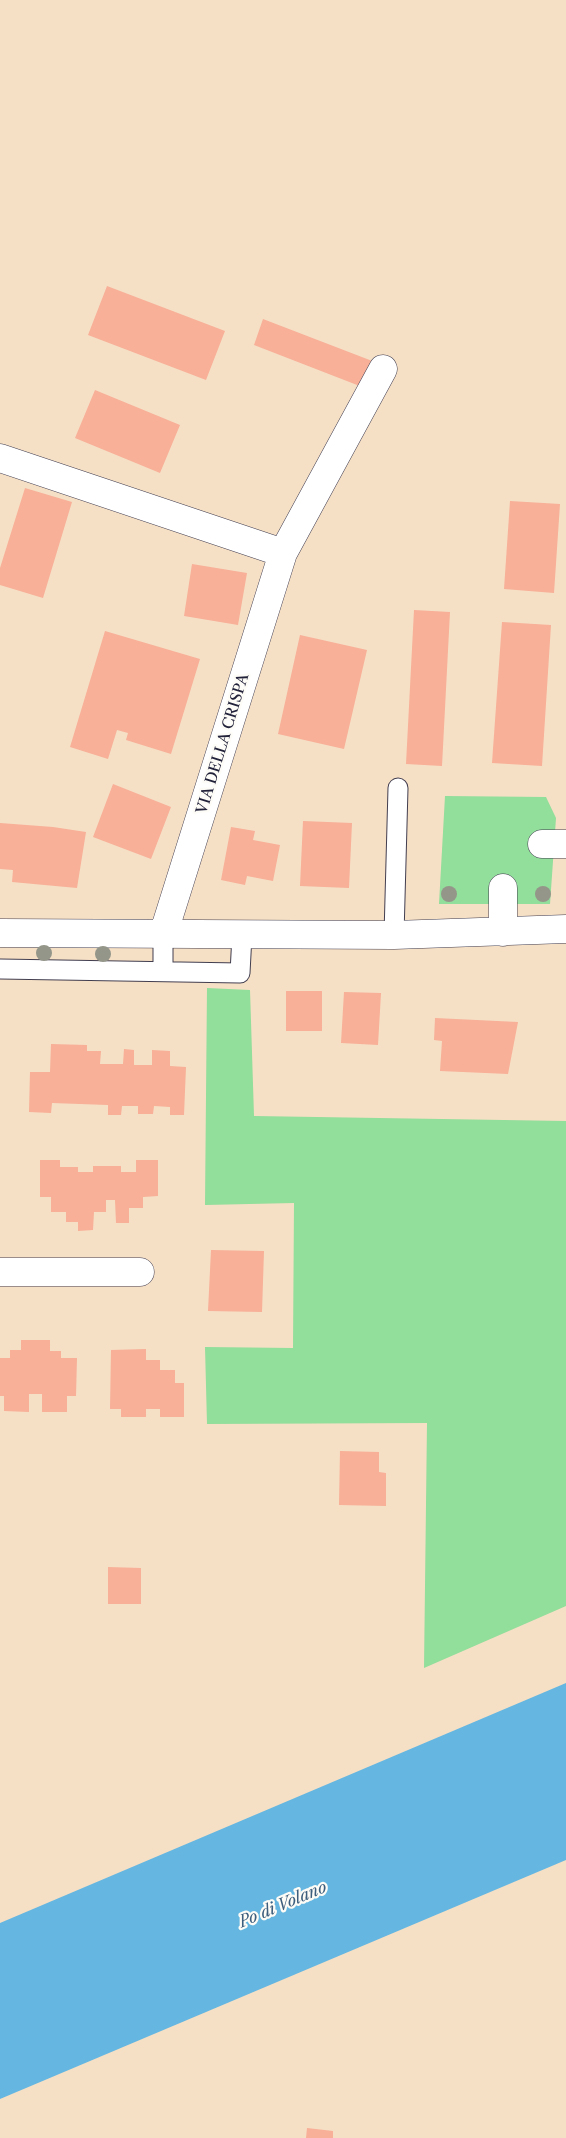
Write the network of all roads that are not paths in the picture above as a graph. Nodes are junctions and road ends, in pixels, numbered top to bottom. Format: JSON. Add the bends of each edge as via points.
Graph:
{"nodes":[{"id":1,"x":383,"y":369,"type":"dead end"},
{"id":2,"x":0,"y":458,"type":"edge"},
{"id":3,"x":284,"y":553,"type":"junction"},
{"id":4,"x":398,"y":788,"type":"dead end"},
{"id":5,"x":502,"y":888,"type":"dead end"},
{"id":6,"x":566,"y":928,"type":"edge"},
{"id":7,"x":0,"y":932,"type":"edge"},
{"id":8,"x":502,"y":932,"type":"junction"},
{"id":9,"x":164,"y":934,"type":"junction"},
{"id":10,"x":242,"y":935,"type":"junction"},
{"id":11,"x":394,"y":935,"type":"junction"},
{"id":12,"x":0,"y":969,"type":"edge"},
{"id":13,"x":163,"y":971,"type":"junction"},
{"id":14,"x":0,"y":1272,"type":"edge"},
{"id":15,"x":140,"y":1272,"type":"dead end"}],
"edges":[{"from":1,"to":3,"type":"street","name":"VIA DELLA CRISPA"},
{"from":2,"to":3,"type":"street"},
{"from":3,"to":9,"type":"street","name":"VIA DELLA CRISPA"},
{"from":4,"to":11,"type":"lane"},
{"from":5,"to":8,"type":"street"},
{"from":6,"to":8,"type":"street"},
{"from":7,"to":9,"type":"street"},
{"from":8,"to":11,"type":"street"},
{"from":9,"to":10,"type":"street"},
{"from":9,"to":13,"type":"lane","name":"VIA DELLA CRISPA"},
{"from":10,"to":11,"type":"street"},
{"from":10,"to":13,"type":"lane","via":[[240,973]]},
{"from":12,"to":13,"type":"lane"},
{"from":14,"to":15,"type":"street"}]}
